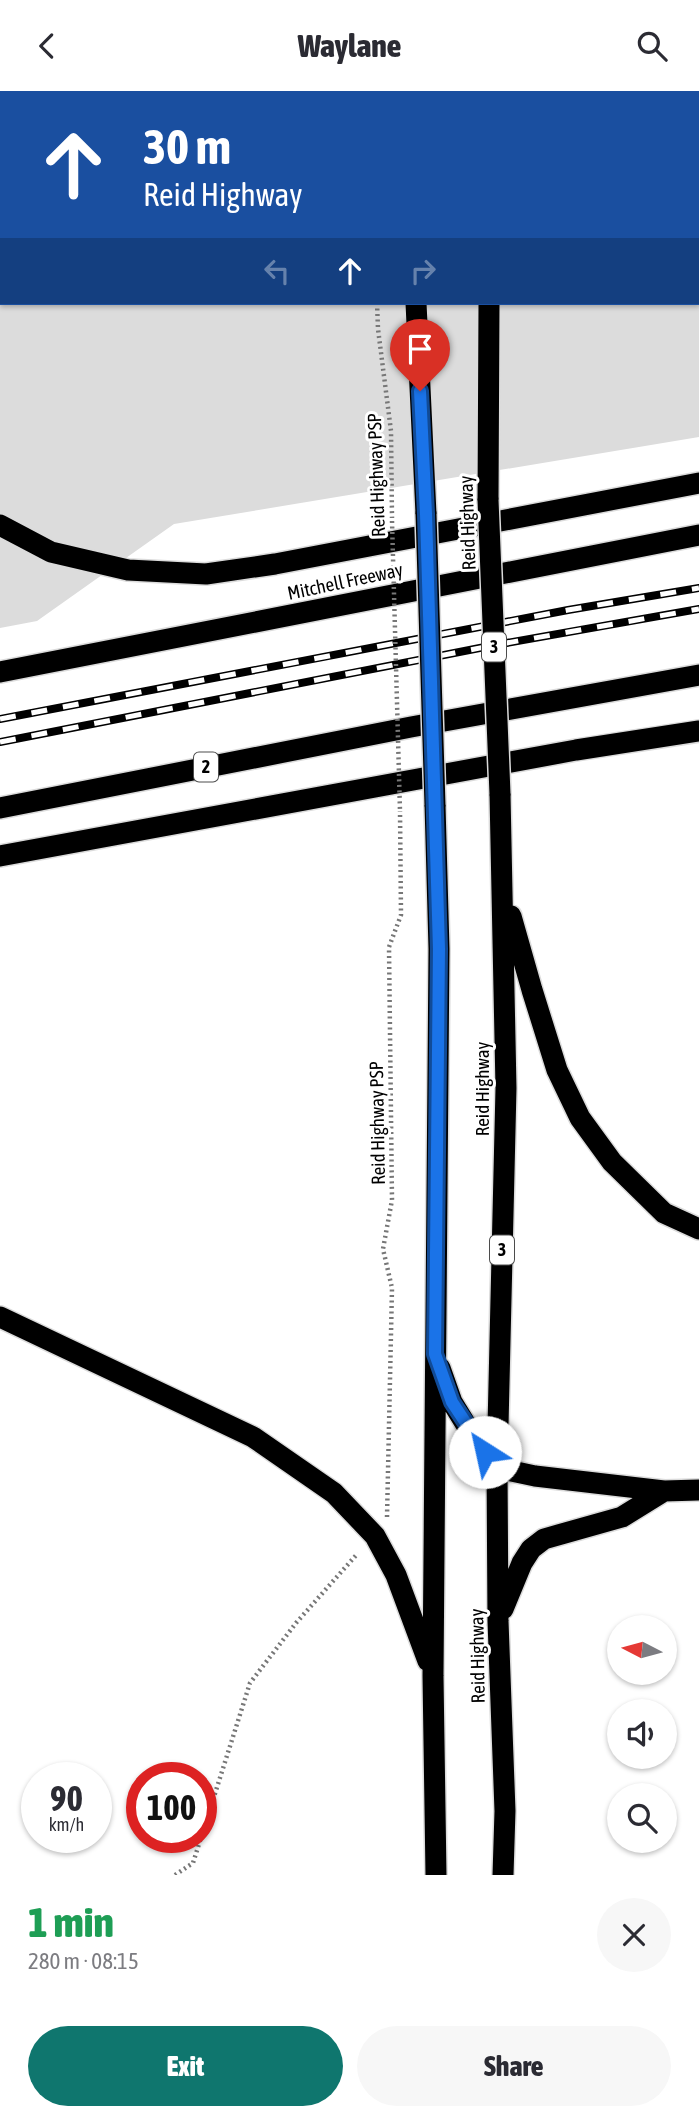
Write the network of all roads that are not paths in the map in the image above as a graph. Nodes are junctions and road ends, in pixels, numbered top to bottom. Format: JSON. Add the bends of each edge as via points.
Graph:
{"nodes":[{"id":1,"x":416,"y":305,"type":"edge"},
{"id":2,"x":489,"y":305,"type":"edge"},
{"id":3,"x":699,"y":483,"type":"edge"},
{"id":4,"x":0,"y":525,"type":"edge"},
{"id":5,"x":699,"y":535,"type":"edge"},
{"id":6,"x":0,"y":672,"type":"edge"},
{"id":7,"x":699,"y":675,"type":"edge"},
{"id":8,"x":699,"y":731,"type":"edge"},
{"id":9,"x":0,"y":808,"type":"edge"},
{"id":10,"x":0,"y":856,"type":"edge"},
{"id":11,"x":503,"y":889,"type":"junction"},
{"id":12,"x":699,"y":1229,"type":"edge"},
{"id":13,"x":0,"y":1317,"type":"edge"},
{"id":14,"x":435,"y":1354,"type":"junction"},
{"id":15,"x":497,"y":1468,"type":"junction"},
{"id":16,"x":699,"y":1490,"type":"edge"},
{"id":17,"x":664,"y":1491,"type":"junction"},
{"id":18,"x":498,"y":1621,"type":"junction"},
{"id":19,"x":433,"y":1676,"type":"junction"},
{"id":20,"x":436,"y":1875,"type":"edge"},
{"id":21,"x":503,"y":1875,"type":"edge"}],
"edges":[{"from":1,"to":14,"type":"highway","bridge":true,"via":[[439,949]]},
{"from":2,"to":11,"type":"highway","name":"Reid Highway","number":"3","bridge":true,"via":[[488,500]]},
{"from":3,"to":4,"type":"highway","via":[[206,574],[128,570],[51,552]]},
{"from":5,"to":6,"type":"highway","name":"Mitchell Freeway"},
{"from":7,"to":9,"type":"highway","number":"2"},
{"from":8,"to":10,"type":"highway"},
{"from":11,"to":12,"type":"highway","via":[[558,1070],[580,1118],[612,1162],[664,1213]]},
{"from":11,"to":15,"type":"highway","name":"Reid Highway","number":"3","via":[[506,1088]]},
{"from":13,"to":19,"type":"highway","via":[[253,1437],[334,1493],[375,1536],[396,1575]]},
{"from":14,"to":15,"type":"highway","via":[[452,1402]]},
{"from":14,"to":19,"type":"highway"},
{"from":15,"to":17,"type":"highway"},
{"from":15,"to":18,"type":"highway","name":"Reid Highway","number":"3"},
{"from":16,"to":17,"type":"highway"},
{"from":17,"to":18,"type":"highway","via":[[622,1517],[562,1532],[531,1549]]},
{"from":18,"to":21,"type":"highway","name":"Reid Highway","number":"3"},
{"from":19,"to":20,"type":"highway"}]}
